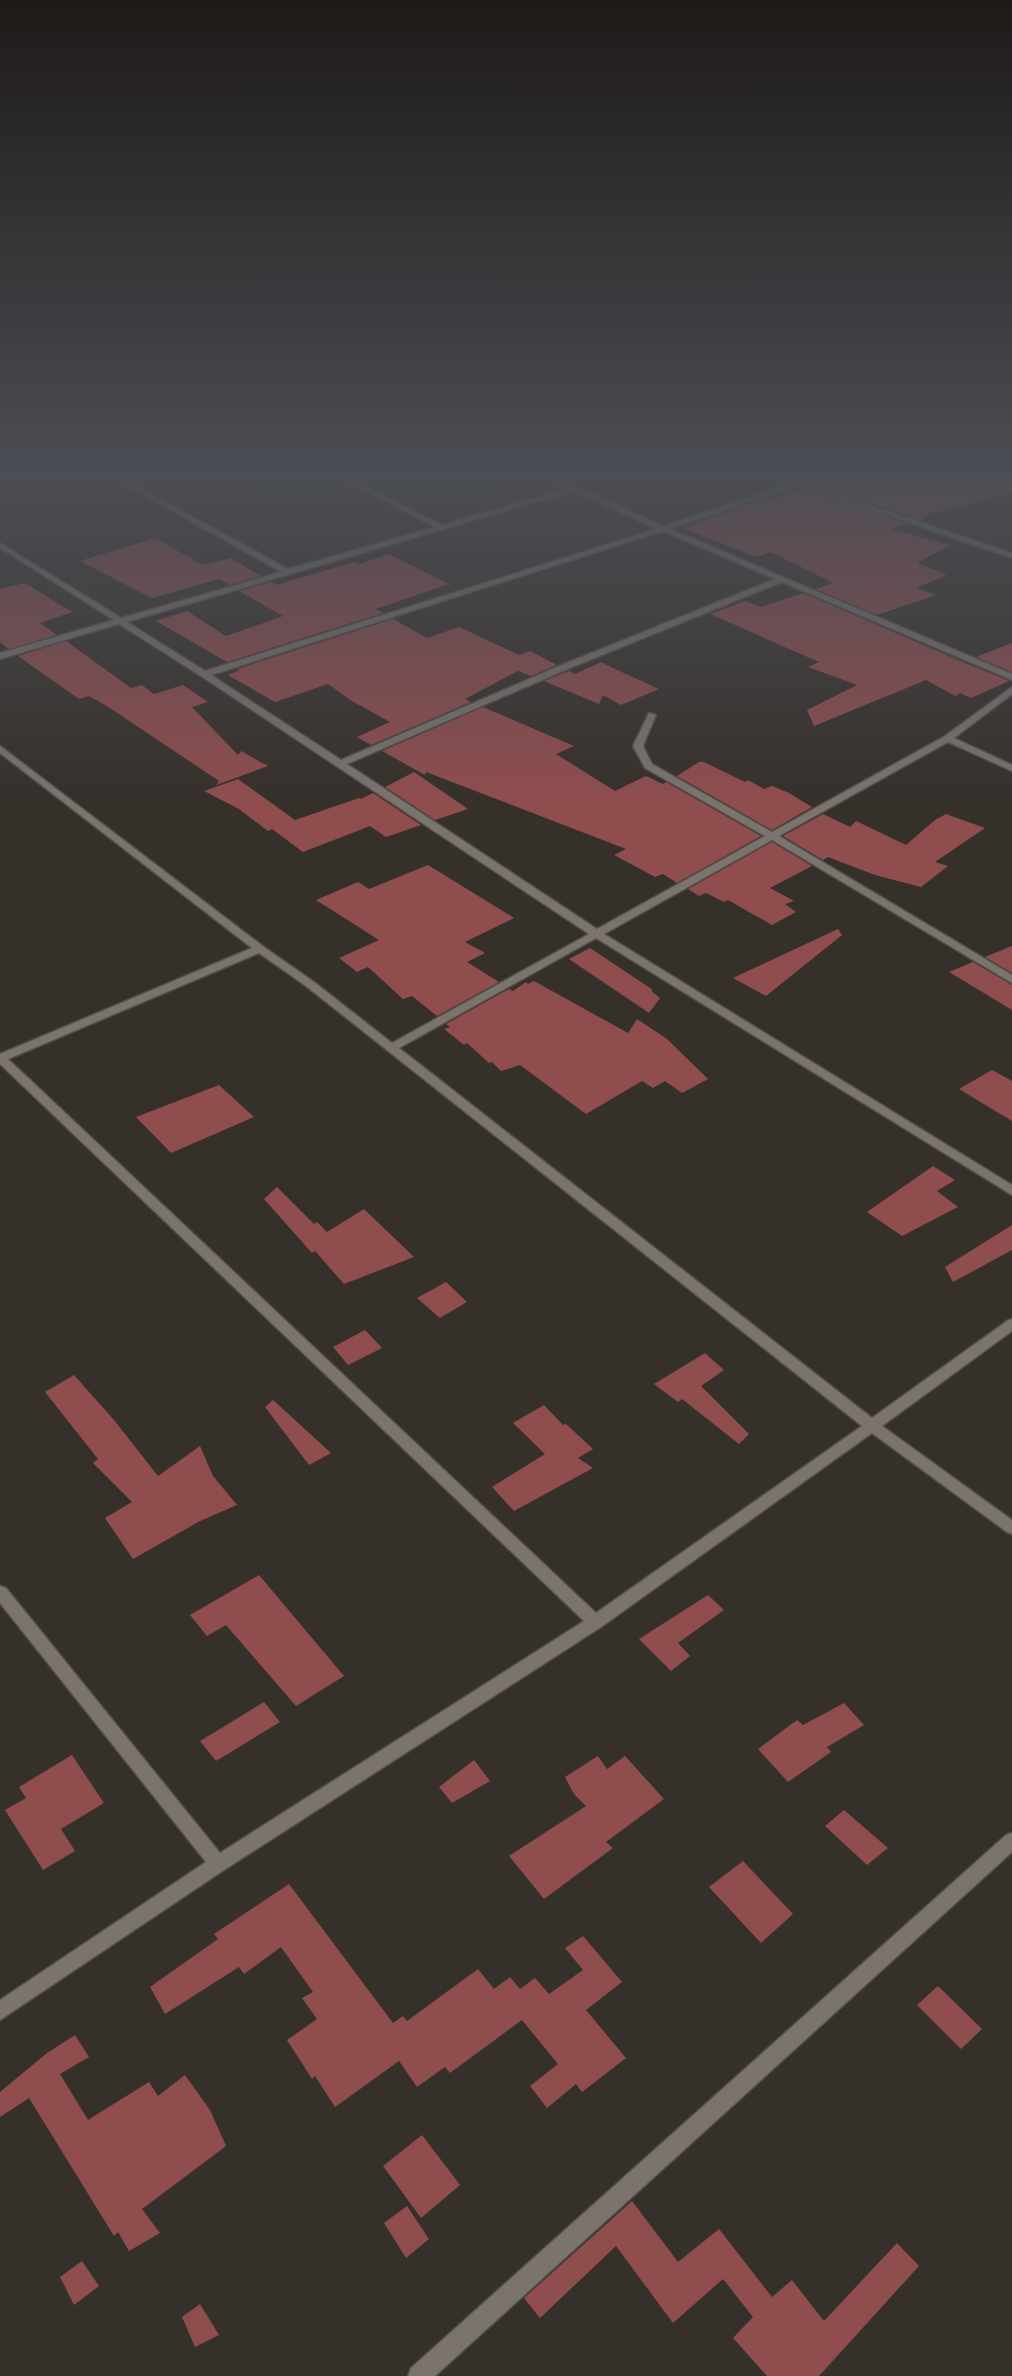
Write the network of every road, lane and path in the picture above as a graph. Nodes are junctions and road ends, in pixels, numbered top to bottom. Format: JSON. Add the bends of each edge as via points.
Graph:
{"nodes":[{"id":1,"x":58,"y":581,"type":"edge"},
{"id":2,"x":262,"y":581,"type":"edge"},
{"id":3,"x":497,"y":581,"type":"edge"},
{"id":4,"x":777,"y":581,"type":"edge"},
{"id":5,"x":786,"y":581,"type":"edge"},
{"id":6,"x":123,"y":621,"type":"junction"},
{"id":7,"x":0,"y":656,"type":"edge"},
{"id":8,"x":204,"y":674,"type":"junction"},
{"id":9,"x":1012,"y":676,"type":"edge"},
{"id":10,"x":1012,"y":690,"type":"edge"},
{"id":11,"x":652,"y":716,"type":"dead end"},
{"id":12,"x":948,"y":738,"type":"junction"},
{"id":13,"x":0,"y":748,"type":"edge"},
{"id":14,"x":340,"y":764,"type":"junction"},
{"id":15,"x":1012,"y":768,"type":"edge"},
{"id":16,"x":770,"y":835,"type":"junction"},
{"id":17,"x":595,"y":933,"type":"junction"},
{"id":18,"x":260,"y":949,"type":"junction"},
{"id":19,"x":1012,"y":980,"type":"edge"},
{"id":20,"x":390,"y":1049,"type":"junction"},
{"id":21,"x":0,"y":1058,"type":"edge"},
{"id":22,"x":1012,"y":1191,"type":"edge"},
{"id":23,"x":1012,"y":1324,"type":"edge"},
{"id":24,"x":872,"y":1426,"type":"junction"},
{"id":25,"x":1012,"y":1528,"type":"edge"},
{"id":26,"x":0,"y":1592,"type":"edge"},
{"id":27,"x":595,"y":1622,"type":"junction"},
{"id":28,"x":1012,"y":1841,"type":"edge"},
{"id":29,"x":218,"y":1864,"type":"junction"},
{"id":30,"x":0,"y":2010,"type":"edge"},
{"id":31,"x":419,"y":2376,"type":"edge"}],
"edges":[{"from":1,"to":6,"type":"street"},
{"from":2,"to":6,"type":"street"},
{"from":3,"to":8,"type":"street"},
{"from":4,"to":14,"type":"street","via":[[567,666]]},
{"from":5,"to":9,"type":"street"},
{"from":6,"to":7,"type":"street"},
{"from":6,"to":8,"type":"street"},
{"from":8,"to":14,"type":"street"},
{"from":10,"to":12,"type":"street"},
{"from":11,"to":16,"type":"street","via":[[638,746],[648,766]]},
{"from":12,"to":15,"type":"street"},
{"from":12,"to":16,"type":"street"},
{"from":13,"to":18,"type":"street"},
{"from":14,"to":17,"type":"street"},
{"from":16,"to":17,"type":"street"},
{"from":16,"to":19,"type":"street"},
{"from":17,"to":20,"type":"street"},
{"from":17,"to":22,"type":"street"},
{"from":18,"to":20,"type":"street","via":[[310,984]]},
{"from":18,"to":21,"type":"street"},
{"from":20,"to":24,"type":"street"},
{"from":21,"to":27,"type":"street"},
{"from":23,"to":24,"type":"street"},
{"from":24,"to":25,"type":"street"},
{"from":24,"to":27,"type":"street"},
{"from":26,"to":29,"type":"street"},
{"from":27,"to":29,"type":"street"},
{"from":28,"to":31,"type":"street"},
{"from":29,"to":30,"type":"street"}]}
